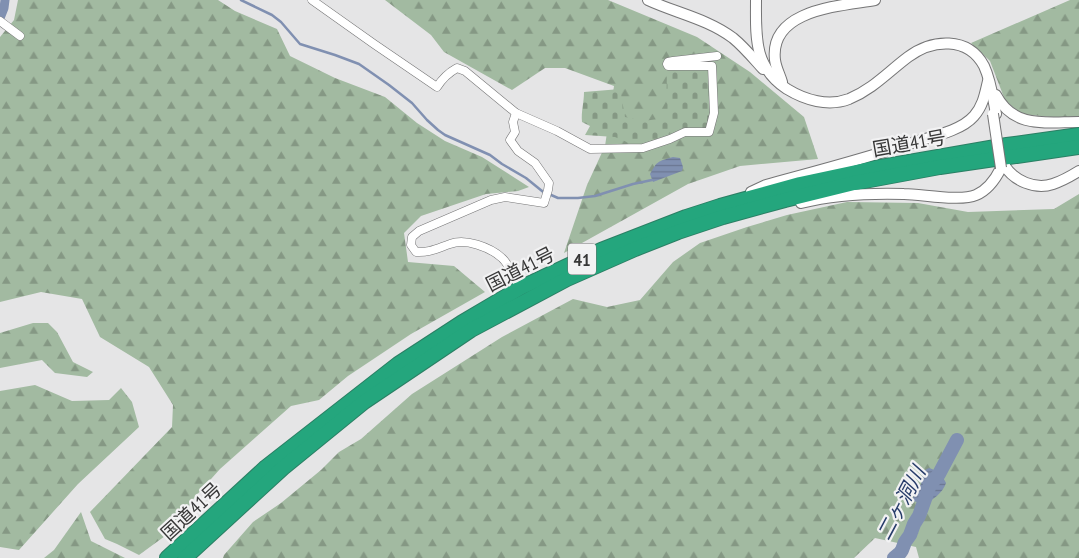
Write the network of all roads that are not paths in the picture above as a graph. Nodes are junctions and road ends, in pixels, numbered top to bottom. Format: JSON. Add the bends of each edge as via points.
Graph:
{"nodes":[{"id":1,"x":312,"y":0,"type":"edge"},
{"id":2,"x":648,"y":0,"type":"edge"},
{"id":3,"x":756,"y":0,"type":"edge"},
{"id":4,"x":760,"y":0,"type":"edge"},
{"id":5,"x":875,"y":0,"type":"edge"},
{"id":6,"x":758,"y":15,"type":"junction"},
{"id":7,"x":3,"y":23,"type":"edge"},
{"id":8,"x":20,"y":36,"type":"dead end"},
{"id":9,"x":716,"y":56,"type":"dead end"},
{"id":10,"x":773,"y":77,"type":"junction"},
{"id":11,"x":988,"y":78,"type":"junction"},
{"id":12,"x":784,"y":87,"type":"junction"},
{"id":13,"x":516,"y":113,"type":"junction"},
{"id":14,"x":1079,"y":122,"type":"edge"},
{"id":15,"x":1079,"y":135,"type":"edge"},
{"id":16,"x":1079,"y":147,"type":"edge"},
{"id":17,"x":1002,"y":166,"type":"junction"},
{"id":18,"x":1079,"y":171,"type":"edge"},
{"id":19,"x":722,"y":212,"type":"junction"},
{"id":20,"x":520,"y":288,"type":"junction"},
{"id":21,"x":167,"y":558,"type":"edge"},
{"id":22,"x":184,"y":558,"type":"edge"}],
"edges":[{"from":1,"to":13,"type":"street","via":[[437,87],[457,68]]},
{"from":2,"to":10,"type":"main road","via":[[717,28],[733,38]]},
{"from":3,"to":6,"type":"main road"},
{"from":4,"to":6,"type":"main road"},
{"from":5,"to":12,"type":"main road","via":[[810,12],[788,25],[776,43],[775,51]]},
{"from":6,"to":10,"type":"main road","via":[[762,48]]},
{"from":7,"to":8,"type":"street"},
{"from":9,"to":13,"type":"street","via":[[667,64],[712,66],[714,113],[709,132],[685,132],[643,148],[590,149]]},
{"from":10,"to":12,"type":"main road"},
{"from":11,"to":12,"type":"main road","via":[[983,64],[972,52],[957,44],[942,43],[909,56],[869,89],[848,99],[833,102],[809,100]]},
{"from":11,"to":14,"type":"main road","via":[[1002,105],[1022,119]]},
{"from":11,"to":17,"type":"main road","bridge":true},
{"from":11,"to":19,"type":"main road","via":[[981,107],[963,125],[896,149],[766,186]]},
{"from":13,"to":20,"type":"street","via":[[513,122],[515,132],[510,140],[518,151],[536,163],[549,182],[544,203],[505,197],[491,200],[419,231],[412,237],[411,245],[416,252],[424,253],[460,242],[492,250],[502,258]]},
{"from":15,"to":19,"type":"highway","name":"国道41号","number":"41","via":[[876,168],[800,184]]},
{"from":16,"to":19,"type":"highway","name":"国道41号","number":"41","via":[[940,167]]},
{"from":17,"to":18,"type":"main road","via":[[1028,184],[1041,186]]},
{"from":17,"to":19,"type":"main road","via":[[992,184],[975,196],[854,196],[779,208]]},
{"from":19,"to":20,"type":"highway","name":"国道41号","number":"41","via":[[686,217],[601,250]]},
{"from":19,"to":22,"type":"highway","name":"国道41号","number":"41","via":[[575,275],[472,330],[364,402],[283,468]]},
{"from":20,"to":21,"type":"highway","name":"国道41号","number":"41","via":[[398,364],[266,467]]}]}
